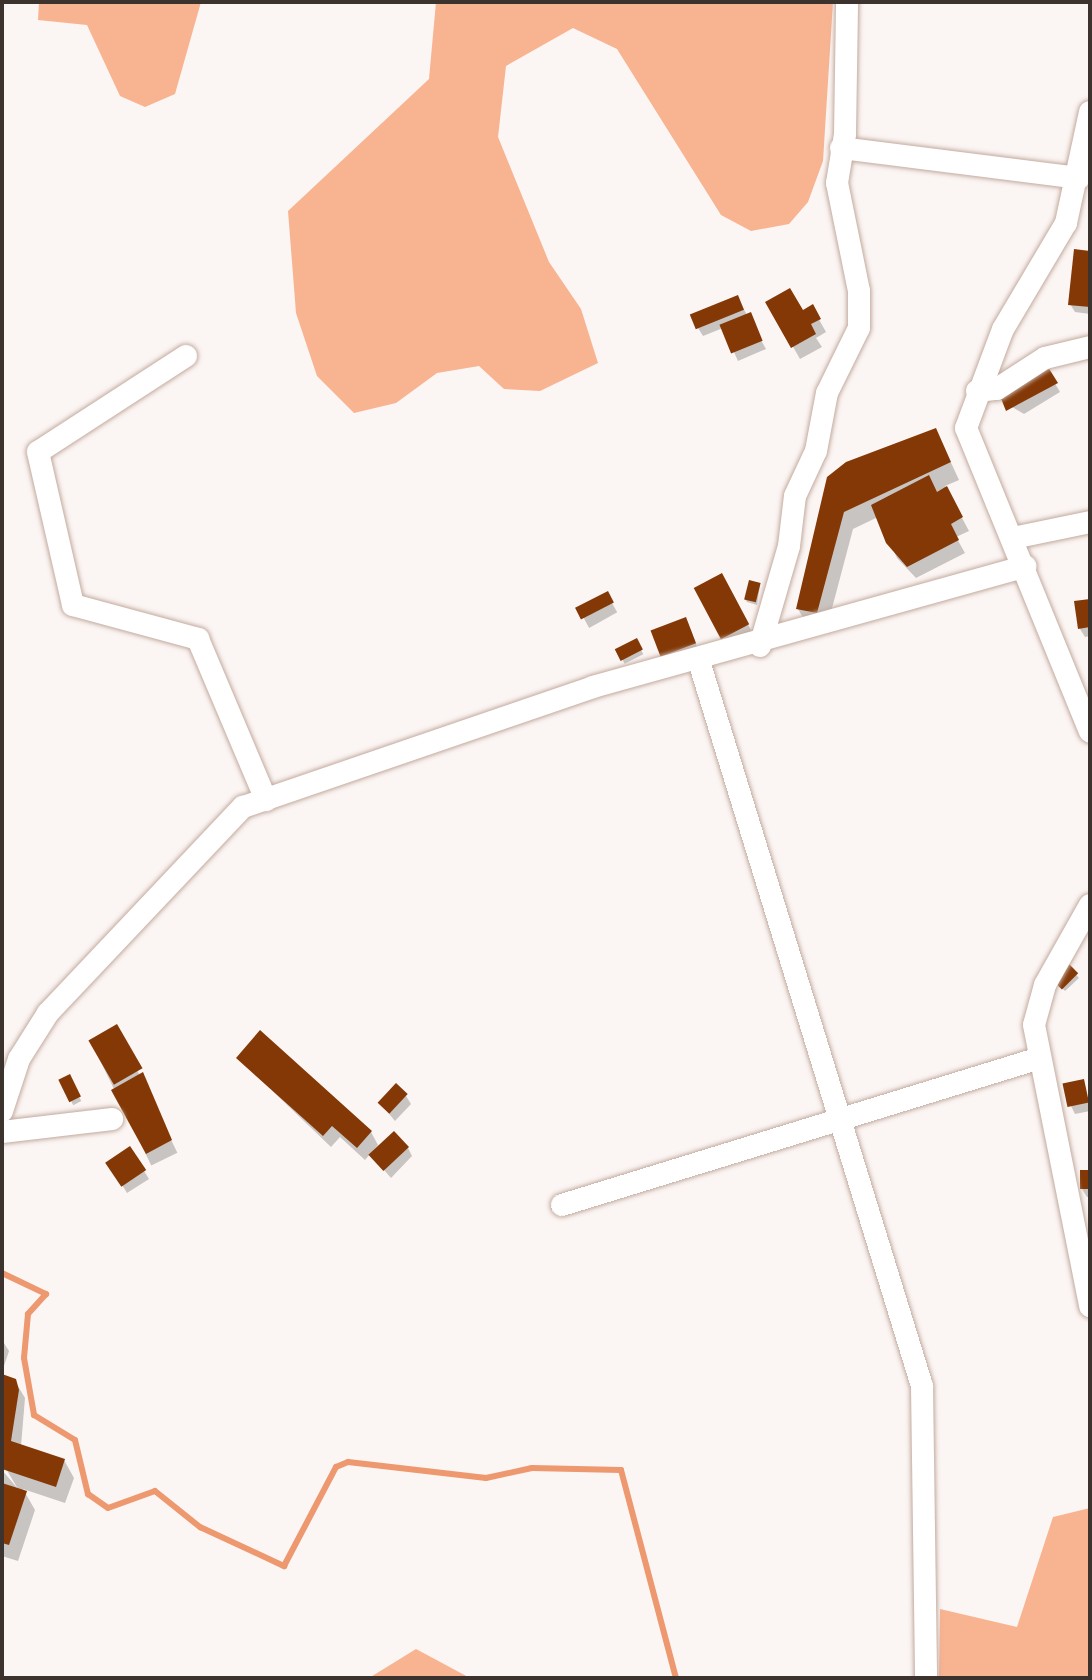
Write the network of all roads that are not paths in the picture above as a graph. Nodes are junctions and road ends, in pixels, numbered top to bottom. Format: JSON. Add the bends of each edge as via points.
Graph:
{"nodes":[{"id":1,"x":847,"y":2,"type":"edge"},
{"id":2,"x":1090,"y":112,"type":"edge"},
{"id":3,"x":841,"y":148,"type":"junction"},
{"id":4,"x":1083,"y":174,"type":"edge"},
{"id":5,"x":1090,"y":347,"type":"edge"},
{"id":6,"x":186,"y":356,"type":"dead end"},
{"id":7,"x":977,"y":391,"type":"junction"},
{"id":8,"x":1090,"y":522,"type":"edge"},
{"id":9,"x":1013,"y":538,"type":"junction"},
{"id":10,"x":1025,"y":566,"type":"junction"},
{"id":11,"x":760,"y":646,"type":"junction"},
{"id":12,"x":698,"y":658,"type":"junction"},
{"id":13,"x":1090,"y":732,"type":"edge"},
{"id":14,"x":266,"y":800,"type":"junction"},
{"id":15,"x":1090,"y":905,"type":"edge"},
{"id":16,"x":1038,"y":1059,"type":"junction"},
{"id":17,"x":2,"y":1111,"type":"edge"},
{"id":18,"x":112,"y":1119,"type":"dead end"},
{"id":19,"x":837,"y":1120,"type":"junction"},
{"id":20,"x":2,"y":1132,"type":"edge"},
{"id":21,"x":562,"y":1205,"type":"dead end"},
{"id":22,"x":1090,"y":1306,"type":"edge"},
{"id":23,"x":926,"y":1678,"type":"edge"}],
"edges":[{"from":1,"to":3,"type":"street"},
{"from":2,"to":4,"type":"street"},
{"from":3,"to":4,"type":"street"},
{"from":3,"to":11,"type":"street","via":[[837,201],[859,291],[859,328],[827,393]]},
{"from":4,"to":7,"type":"street","via":[[1066,223],[1003,329]]},
{"from":5,"to":7,"type":"street","via":[[1045,358],[997,389]]},
{"from":6,"to":14,"type":"street","via":[[38,452],[73,605],[198,639]]},
{"from":7,"to":9,"type":"street","via":[[967,438]]},
{"from":8,"to":9,"type":"street"},
{"from":9,"to":10,"type":"street"},
{"from":10,"to":11,"type":"street"},
{"from":10,"to":13,"type":"street"},
{"from":11,"to":12,"type":"street"},
{"from":12,"to":14,"type":"street"},
{"from":12,"to":19,"type":"street"},
{"from":14,"to":17,"type":"street","via":[[223,823],[48,1013],[19,1059]]},
{"from":15,"to":16,"type":"street","via":[[1037,1007]]},
{"from":16,"to":19,"type":"street"},
{"from":16,"to":22,"type":"street"},
{"from":18,"to":20,"type":"street"},
{"from":19,"to":21,"type":"street"},
{"from":19,"to":23,"type":"street","via":[[922,1386]]}]}
